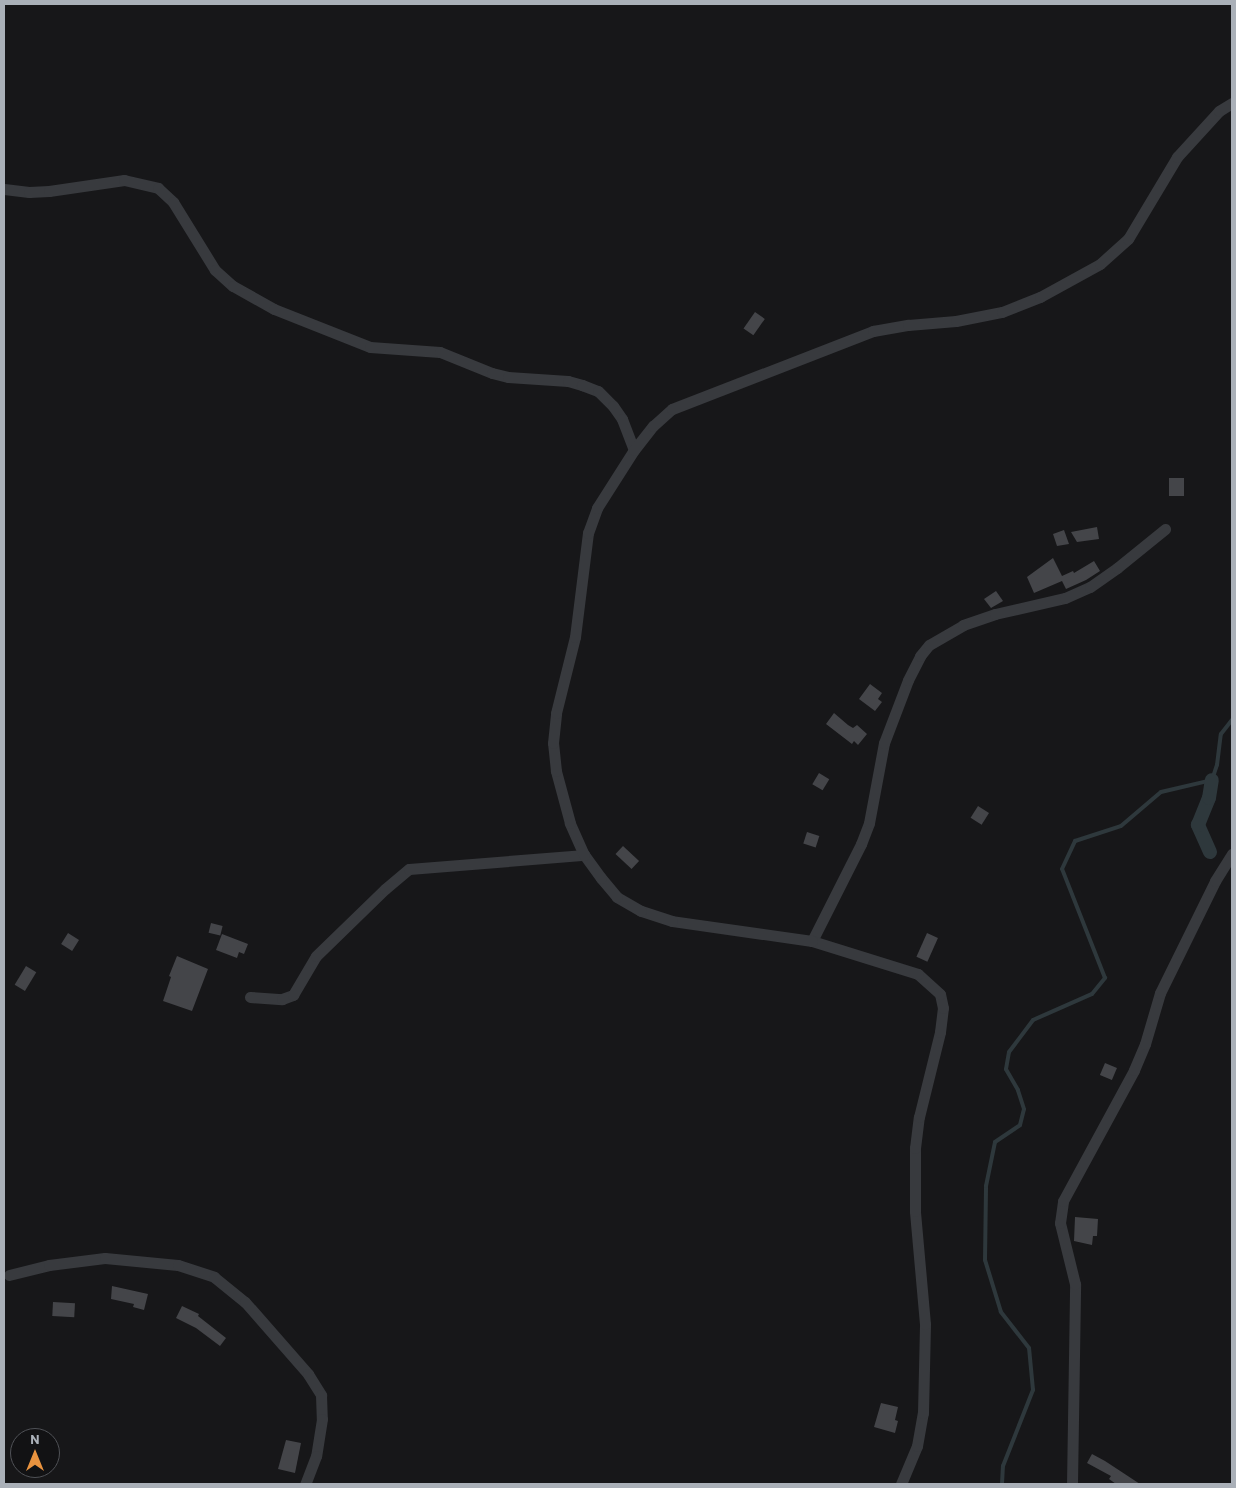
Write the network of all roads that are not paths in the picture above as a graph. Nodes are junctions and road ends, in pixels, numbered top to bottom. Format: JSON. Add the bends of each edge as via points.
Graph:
{"nodes":[{"id":1,"x":1232,"y":103,"type":"edge"},
{"id":2,"x":4,"y":189,"type":"edge"},
{"id":3,"x":634,"y":450,"type":"junction"},
{"id":4,"x":1165,"y":528,"type":"dead end"},
{"id":5,"x":1232,"y":854,"type":"edge"},
{"id":6,"x":584,"y":855,"type":"junction"},
{"id":7,"x":812,"y":941,"type":"junction"},
{"id":8,"x":250,"y":997,"type":"dead end"},
{"id":9,"x":9,"y":1275,"type":"dead end"},
{"id":10,"x":305,"y":1484,"type":"edge"},
{"id":11,"x":901,"y":1484,"type":"edge"},
{"id":12,"x":1072,"y":1484,"type":"edge"}],
"edges":[{"from":1,"to":3,"type":"street","via":[[1220,111],[1184,150],[1128,240],[1100,264],[1040,297],[1002,312],[873,331],[672,409]]},
{"from":2,"to":3,"type":"street","via":[[49,191],[124,180],[158,188],[173,202],[215,270],[233,286],[274,310],[370,347],[440,352],[492,374],[568,381],[598,391],[622,420]]},
{"from":3,"to":6,"type":"street","via":[[597,508],[588,533],[575,637],[556,713],[553,743],[556,771],[570,823]]},
{"from":4,"to":7,"type":"street","via":[[1090,587],[1065,598],[963,625],[929,645],[908,680],[884,743],[869,823],[861,844]]},
{"from":5,"to":12,"type":"street","via":[[1214,881],[1160,993],[1134,1070],[1063,1201],[1060,1224],[1074,1284]]},
{"from":6,"to":7,"type":"street","via":[[617,897],[641,911],[672,921]]},
{"from":6,"to":8,"type":"street","via":[[409,869],[316,956],[294,994],[282,999]]},
{"from":7,"to":11,"type":"street","via":[[918,974],[940,994],[943,1008],[915,1148],[915,1204],[925,1324],[924,1388],[917,1446]]},
{"from":9,"to":10,"type":"street","via":[[49,1265],[105,1258],[178,1265],[214,1277],[245,1302],[308,1374],[321,1395],[322,1419],[316,1456]]}]}
